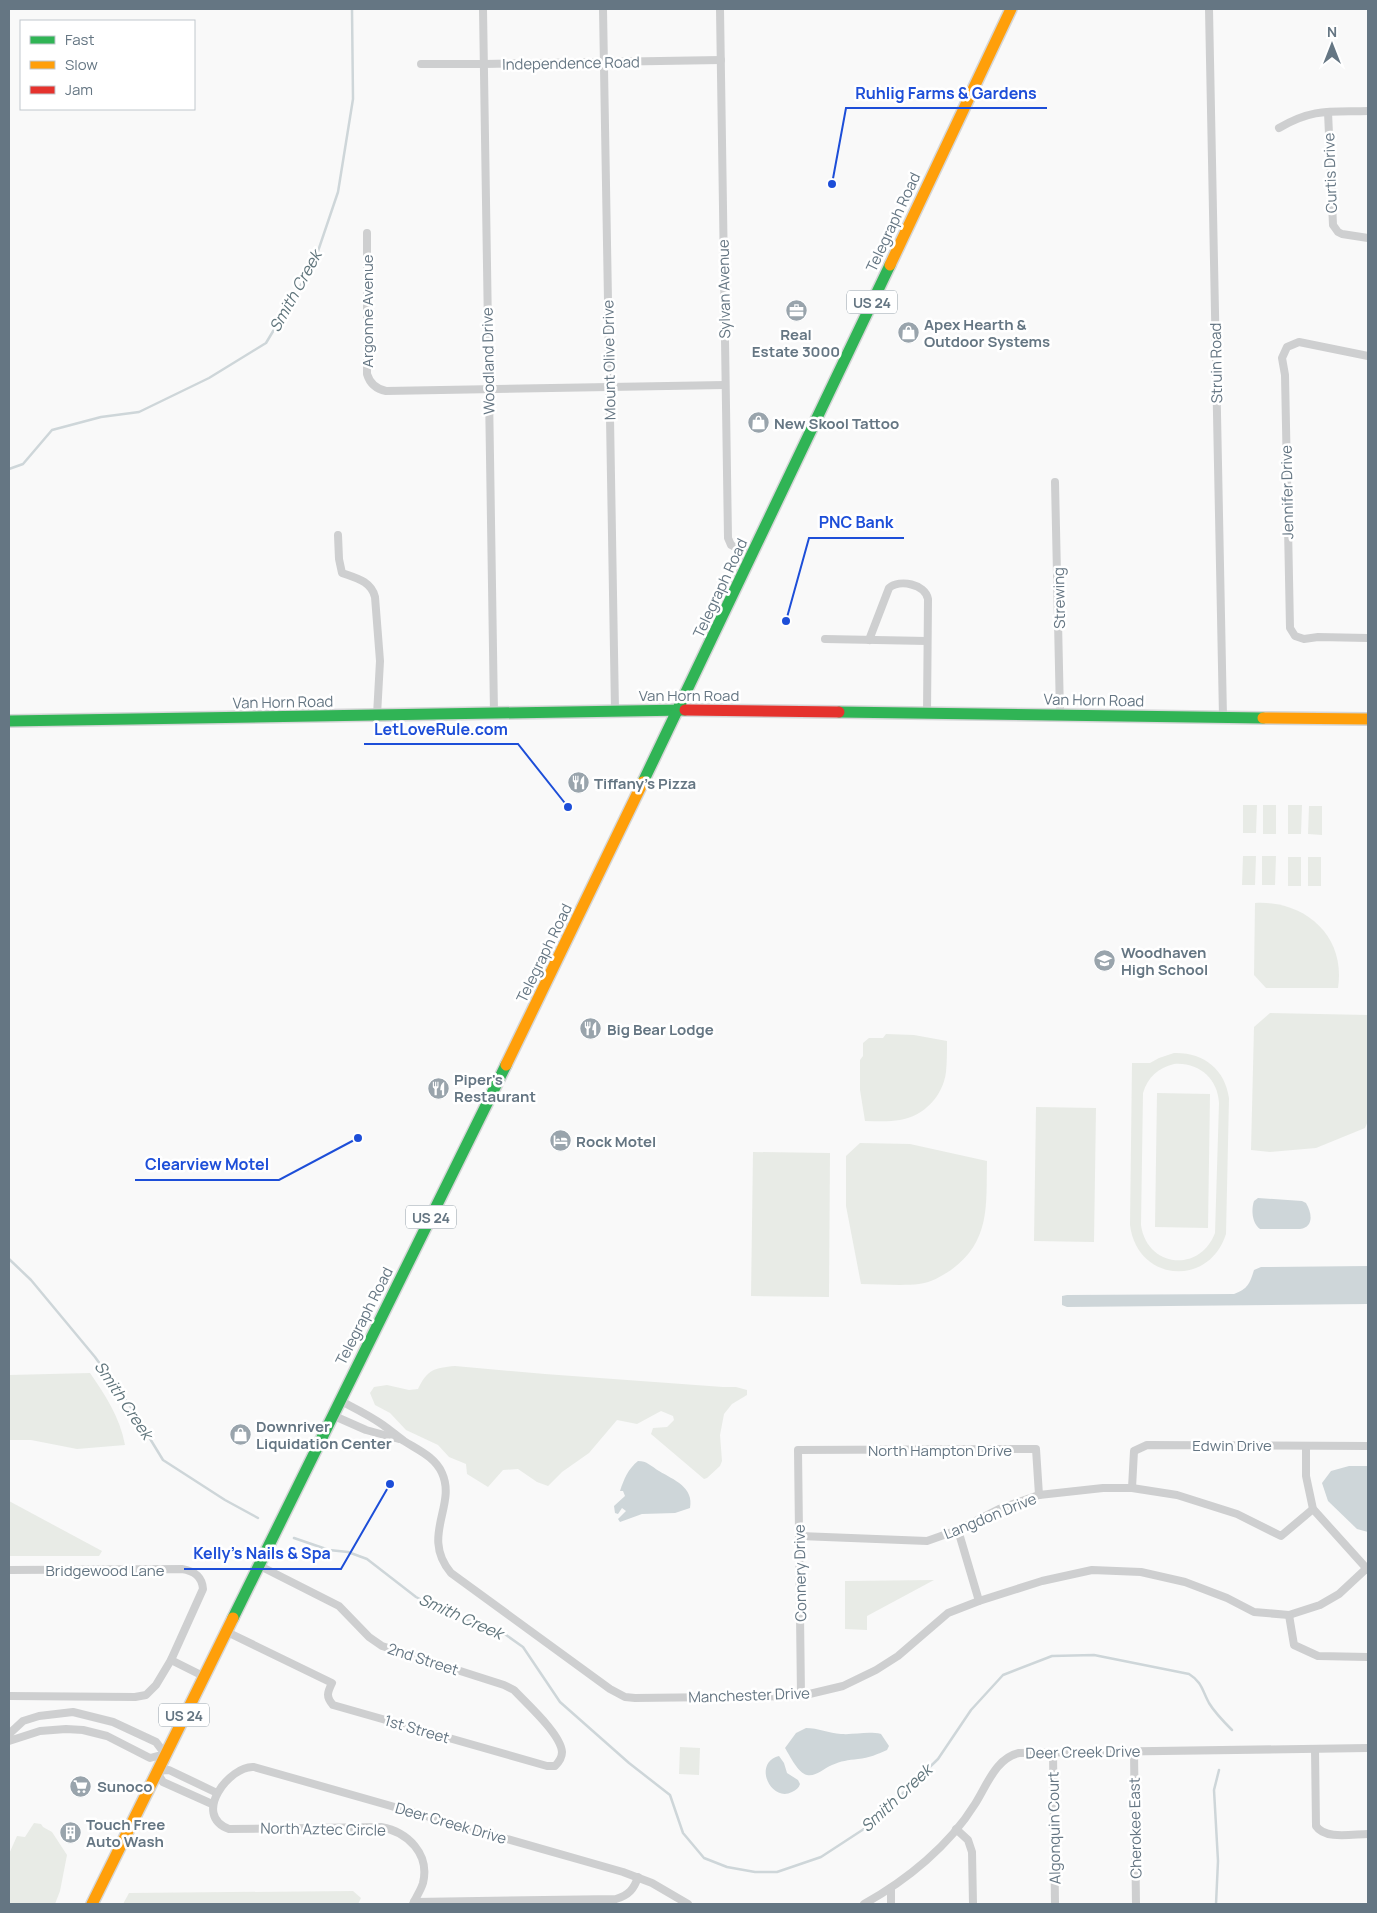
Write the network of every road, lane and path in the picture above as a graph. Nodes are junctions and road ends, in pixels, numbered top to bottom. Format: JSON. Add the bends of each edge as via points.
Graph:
{"nodes":[{"id":1,"x":483,"y":9,"type":"edge"},
{"id":2,"x":603,"y":9,"type":"edge"},
{"id":3,"x":720,"y":9,"type":"edge"},
{"id":4,"x":1011,"y":9,"type":"edge"},
{"id":5,"x":1209,"y":9,"type":"edge"},
{"id":6,"x":721,"y":60,"type":"junction"},
{"id":7,"x":603,"y":62,"type":"junction"},
{"id":8,"x":421,"y":64,"type":"dead end"},
{"id":9,"x":484,"y":64,"type":"junction"},
{"id":10,"x":1368,"y":111,"type":"edge"},
{"id":11,"x":1328,"y":112,"type":"junction"},
{"id":12,"x":1280,"y":128,"type":"dead end"},
{"id":13,"x":367,"y":233,"type":"dead end"},
{"id":14,"x":1368,"y":238,"type":"edge"},
{"id":15,"x":1368,"y":356,"type":"edge"},
{"id":16,"x":725,"y":385,"type":"junction"},
{"id":17,"x":610,"y":387,"type":"junction"},
{"id":18,"x":489,"y":389,"type":"junction"},
{"id":19,"x":1056,"y":482,"type":"dead end"},
{"id":20,"x":338,"y":534,"type":"dead end"},
{"id":21,"x":752,"y":556,"type":"junction"},
{"id":22,"x":1368,"y":638,"type":"edge"},
{"id":23,"x":825,"y":639,"type":"dead end"},
{"id":24,"x":870,"y":640,"type":"junction"},
{"id":25,"x":927,"y":641,"type":"junction"},
{"id":26,"x":615,"y":710,"type":"junction"},
{"id":27,"x":677,"y":710,"type":"junction"},
{"id":28,"x":494,"y":713,"type":"junction"},
{"id":29,"x":927,"y":713,"type":"junction"},
{"id":30,"x":1060,"y":714,"type":"junction"},
{"id":31,"x":377,"y":715,"type":"junction"},
{"id":32,"x":1223,"y":717,"type":"junction"},
{"id":33,"x":1368,"y":719,"type":"edge"},
{"id":34,"x":9,"y":721,"type":"edge"},
{"id":35,"x":339,"y":1400,"type":"junction"},
{"id":36,"x":332,"y":1414,"type":"junction"},
{"id":37,"x":403,"y":1441,"type":"junction"},
{"id":38,"x":1306,"y":1446,"type":"junction"},
{"id":39,"x":1368,"y":1446,"type":"edge"},
{"id":40,"x":798,"y":1450,"type":"joint"},
{"id":41,"x":1132,"y":1488,"type":"junction"},
{"id":42,"x":1039,"y":1496,"type":"junction"},
{"id":43,"x":1313,"y":1509,"type":"junction"},
{"id":44,"x":958,"y":1530,"type":"junction"},
{"id":45,"x":800,"y":1536,"type":"junction"},
{"id":46,"x":258,"y":1565,"type":"junction"},
{"id":47,"x":1368,"y":1568,"type":"edge"},
{"id":48,"x":9,"y":1570,"type":"edge"},
{"id":49,"x":979,"y":1601,"type":"junction"},
{"id":50,"x":1289,"y":1615,"type":"junction"},
{"id":51,"x":225,"y":1631,"type":"junction"},
{"id":52,"x":1368,"y":1657,"type":"edge"},
{"id":53,"x":171,"y":1660,"type":"junction"},
{"id":54,"x":203,"y":1676,"type":"junction"},
{"id":55,"x":9,"y":1696,"type":"edge"},
{"id":56,"x":519,"y":1696,"type":"joint"},
{"id":57,"x":801,"y":1696,"type":"junction"},
{"id":58,"x":113,"y":1722,"type":"junction"},
{"id":59,"x":9,"y":1732,"type":"edge"},
{"id":60,"x":107,"y":1736,"type":"junction"},
{"id":61,"x":13,"y":1740,"type":"edge"},
{"id":62,"x":1368,"y":1748,"type":"edge"},
{"id":63,"x":1315,"y":1749,"type":"junction"},
{"id":64,"x":1134,"y":1751,"type":"junction"},
{"id":65,"x":1053,"y":1752,"type":"junction"},
{"id":66,"x":165,"y":1754,"type":"junction"},
{"id":67,"x":156,"y":1771,"type":"junction"},
{"id":68,"x":217,"y":1793,"type":"junction"},
{"id":69,"x":212,"y":1804,"type":"junction"},
{"id":70,"x":956,"y":1829,"type":"junction"},
{"id":71,"x":1368,"y":1834,"type":"edge"},
{"id":72,"x":638,"y":1877,"type":"junction"},
{"id":73,"x":891,"y":1888,"type":"junction"},
{"id":74,"x":414,"y":1903,"type":"edge"},
{"id":75,"x":92,"y":1904,"type":"edge"},
{"id":76,"x":688,"y":1904,"type":"edge"},
{"id":77,"x":864,"y":1904,"type":"edge"},
{"id":78,"x":892,"y":1904,"type":"edge"},
{"id":79,"x":973,"y":1904,"type":"edge"},
{"id":80,"x":1055,"y":1904,"type":"edge"},
{"id":81,"x":1136,"y":1904,"type":"edge"}],
"edges":[{"from":1,"to":9,"type":"street","name":"Woodland Drive"},
{"from":2,"to":7,"type":"street","name":"Mount Olive Drive"},
{"from":3,"to":6,"type":"street","name":"Sylvan Avenue"},
{"from":4,"to":21,"type":"main road","name":"Telegraph Road","number":"US 24"},
{"from":5,"to":32,"type":"street","name":"Struin Road"},
{"from":6,"to":7,"type":"street","name":"Independence Road"},
{"from":6,"to":16,"type":"street","name":"Sylvan Avenue"},
{"from":7,"to":9,"type":"street","name":"Independence Road"},
{"from":7,"to":17,"type":"street","name":"Mount Olive Drive"},
{"from":8,"to":9,"type":"street","name":"Independence Road"},
{"from":9,"to":18,"type":"street","name":"Woodland Drive"},
{"from":10,"to":11,"type":"street"},
{"from":11,"to":12,"type":"street","via":[[1315,112]]},
{"from":11,"to":14,"type":"street","name":"Curtis Drive","via":[[1333,225],[1342,234]]},
{"from":13,"to":18,"type":"street","name":"Argonne Avenue","via":[[367,374],[370,381],[386,391]]},
{"from":15,"to":22,"type":"street","name":"Jennifer Drive","via":[[1298,342],[1285,350],[1282,358],[1290,628],[1304,639]]},
{"from":16,"to":17,"type":"street"},
{"from":16,"to":21,"type":"street","name":"Sylvan Avenue","via":[[728,538],[732,545]]},
{"from":17,"to":18,"type":"street"},
{"from":17,"to":26,"type":"street","name":"Mount Olive Drive"},
{"from":18,"to":28,"type":"street","name":"Woodland Drive"},
{"from":19,"to":30,"type":"street","name":"Strewing"},
{"from":20,"to":31,"type":"street","via":[[342,573],[366,582],[375,597],[380,660]]},
{"from":21,"to":27,"type":"main road","name":"Telegraph Road","number":"US 24"},
{"from":23,"to":24,"type":"street"},
{"from":24,"to":25,"type":"street"},
{"from":24,"to":25,"type":"street","via":[[887,590],[897,584],[918,586],[925,592],[928,599]]},
{"from":25,"to":29,"type":"street"},
{"from":26,"to":27,"type":"main road","name":"Van Horn Road"},
{"from":26,"to":28,"type":"main road","name":"Van Horn Road"},
{"from":27,"to":29,"type":"main road","name":"Van Horn Road"},
{"from":27,"to":35,"type":"main road","name":"Telegraph Road","number":"US 24","via":[[533,1010]]},
{"from":28,"to":31,"type":"main road","name":"Van Horn Road"},
{"from":29,"to":30,"type":"main road","name":"Van Horn Road"},
{"from":30,"to":32,"type":"main road","name":"Van Horn Road"},
{"from":31,"to":34,"type":"main road","name":"Van Horn Road"},
{"from":32,"to":33,"type":"main road","name":"Van Horn Road"},
{"from":35,"to":36,"type":"main road","name":"Telegraph Road","number":"US 24"},
{"from":35,"to":37,"type":"street","name":"Manchester Drive","via":[[382,1424]]},
{"from":36,"to":37,"type":"street","name":"Manchester Drive","via":[[366,1430]]},
{"from":36,"to":46,"type":"main road","name":"Telegraph Road","number":"US 24"},
{"from":37,"to":57,"type":"street","name":"Manchester Drive","via":[[427,1455],[442,1473],[446,1493],[438,1540],[446,1566],[456,1578],[610,1689],[635,1698]]},
{"from":38,"to":39,"type":"street","name":"Edwin Drive"},
{"from":38,"to":41,"type":"street","name":"Edwin Drive","via":[[1147,1445],[1134,1451]]},
{"from":38,"to":43,"type":"street","via":[[1306,1476]]},
{"from":40,"to":42,"type":"street","name":"North Hampton Drive","via":[[1036,1450]]},
{"from":40,"to":45,"type":"street","name":"Connery Drive"},
{"from":41,"to":42,"type":"street","name":"Langdon Drive","via":[[1082,1489]]},
{"from":41,"to":43,"type":"street","name":"Langdon Drive","via":[[1177,1494],[1237,1514],[1281,1536]]},
{"from":42,"to":44,"type":"street","name":"Langdon Drive","via":[[999,1509]]},
{"from":43,"to":47,"type":"street"},
{"from":44,"to":45,"type":"street","name":"Langdon Drive","via":[[927,1541]]},
{"from":44,"to":49,"type":"street"},
{"from":45,"to":57,"type":"street","name":"Connery Drive"},
{"from":46,"to":51,"type":"main road","name":"Telegraph Road","number":"US 24"},
{"from":46,"to":56,"type":"street","name":"2nd Street","via":[[339,1606],[382,1646],[504,1685]]},
{"from":47,"to":50,"type":"street","name":"Manchester Drive","via":[[1339,1594],[1320,1605]]},
{"from":48,"to":53,"type":"street","name":"Bridgewood Lane","via":[[193,1572],[200,1578],[203,1589]]},
{"from":49,"to":50,"type":"street","name":"Manchester Drive","via":[[1042,1581],[1092,1570],[1140,1572],[1185,1582],[1254,1612]]},
{"from":49,"to":57,"type":"street","name":"Manchester Drive","via":[[948,1613],[898,1656],[876,1670],[843,1686]]},
{"from":50,"to":52,"type":"street","via":[[1294,1645],[1318,1656]]},
{"from":51,"to":54,"type":"main road","name":"Telegraph Road","number":"US 24"},
{"from":51,"to":56,"type":"street","name":"1st Street","via":[[332,1683],[327,1692],[333,1705],[555,1766],[562,1753],[558,1740]]},
{"from":53,"to":54,"type":"street"},
{"from":53,"to":55,"type":"street","name":"Bridgewood Lane","via":[[156,1685],[140,1696]]},
{"from":54,"to":66,"type":"main road","name":"Telegraph Road","number":"US 24"},
{"from":58,"to":59,"type":"street","via":[[73,1712],[56,1713],[23,1721]]},
{"from":58,"to":60,"type":"street"},
{"from":58,"to":66,"type":"street","via":[[156,1742]]},
{"from":59,"to":61,"type":"street"},
{"from":60,"to":61,"type":"street","via":[[84,1730],[58,1729]]},
{"from":60,"to":66,"type":"street","via":[[150,1758]]},
{"from":62,"to":63,"type":"street","name":"Deer Creek Drive"},
{"from":63,"to":64,"type":"street","name":"Deer Creek Drive"},
{"from":63,"to":71,"type":"street","via":[[1316,1826],[1328,1834]]},
{"from":64,"to":65,"type":"street","name":"Deer Creek Drive"},
{"from":64,"to":81,"type":"street","name":"Cherokee East"},
{"from":65,"to":70,"type":"street","name":"Deer Creek Drive","via":[[1019,1753],[1005,1758]]},
{"from":65,"to":80,"type":"street","name":"Algonquin Court"},
{"from":66,"to":67,"type":"main road","name":"Telegraph Road","number":"US 24"},
{"from":67,"to":68,"type":"street","via":[[169,1770]]},
{"from":67,"to":69,"type":"street","via":[[163,1782]]},
{"from":67,"to":75,"type":"main road","name":"Telegraph Road","number":"US 24"},
{"from":68,"to":69,"type":"street","name":"Deer Creek Drive"},
{"from":68,"to":72,"type":"street","name":"Deer Creek Drive","via":[[236,1772],[244,1767],[254,1767]]},
{"from":69,"to":74,"type":"street","name":"North Aztec Circle","via":[[216,1820],[229,1829],[381,1827],[399,1832],[416,1846],[423,1864],[423,1881]]},
{"from":70,"to":73,"type":"street","name":"Deer Creek Drive","via":[[924,1862]]},
{"from":70,"to":79,"type":"street","via":[[968,1840],[972,1852]]},
{"from":72,"to":74,"type":"street","via":[[631,1892],[616,1899]]},
{"from":72,"to":76,"type":"street","name":"Deer Creek Drive"},
{"from":73,"to":77,"type":"street","name":"Deer Creek Drive"},
{"from":73,"to":78,"type":"street"}]}
